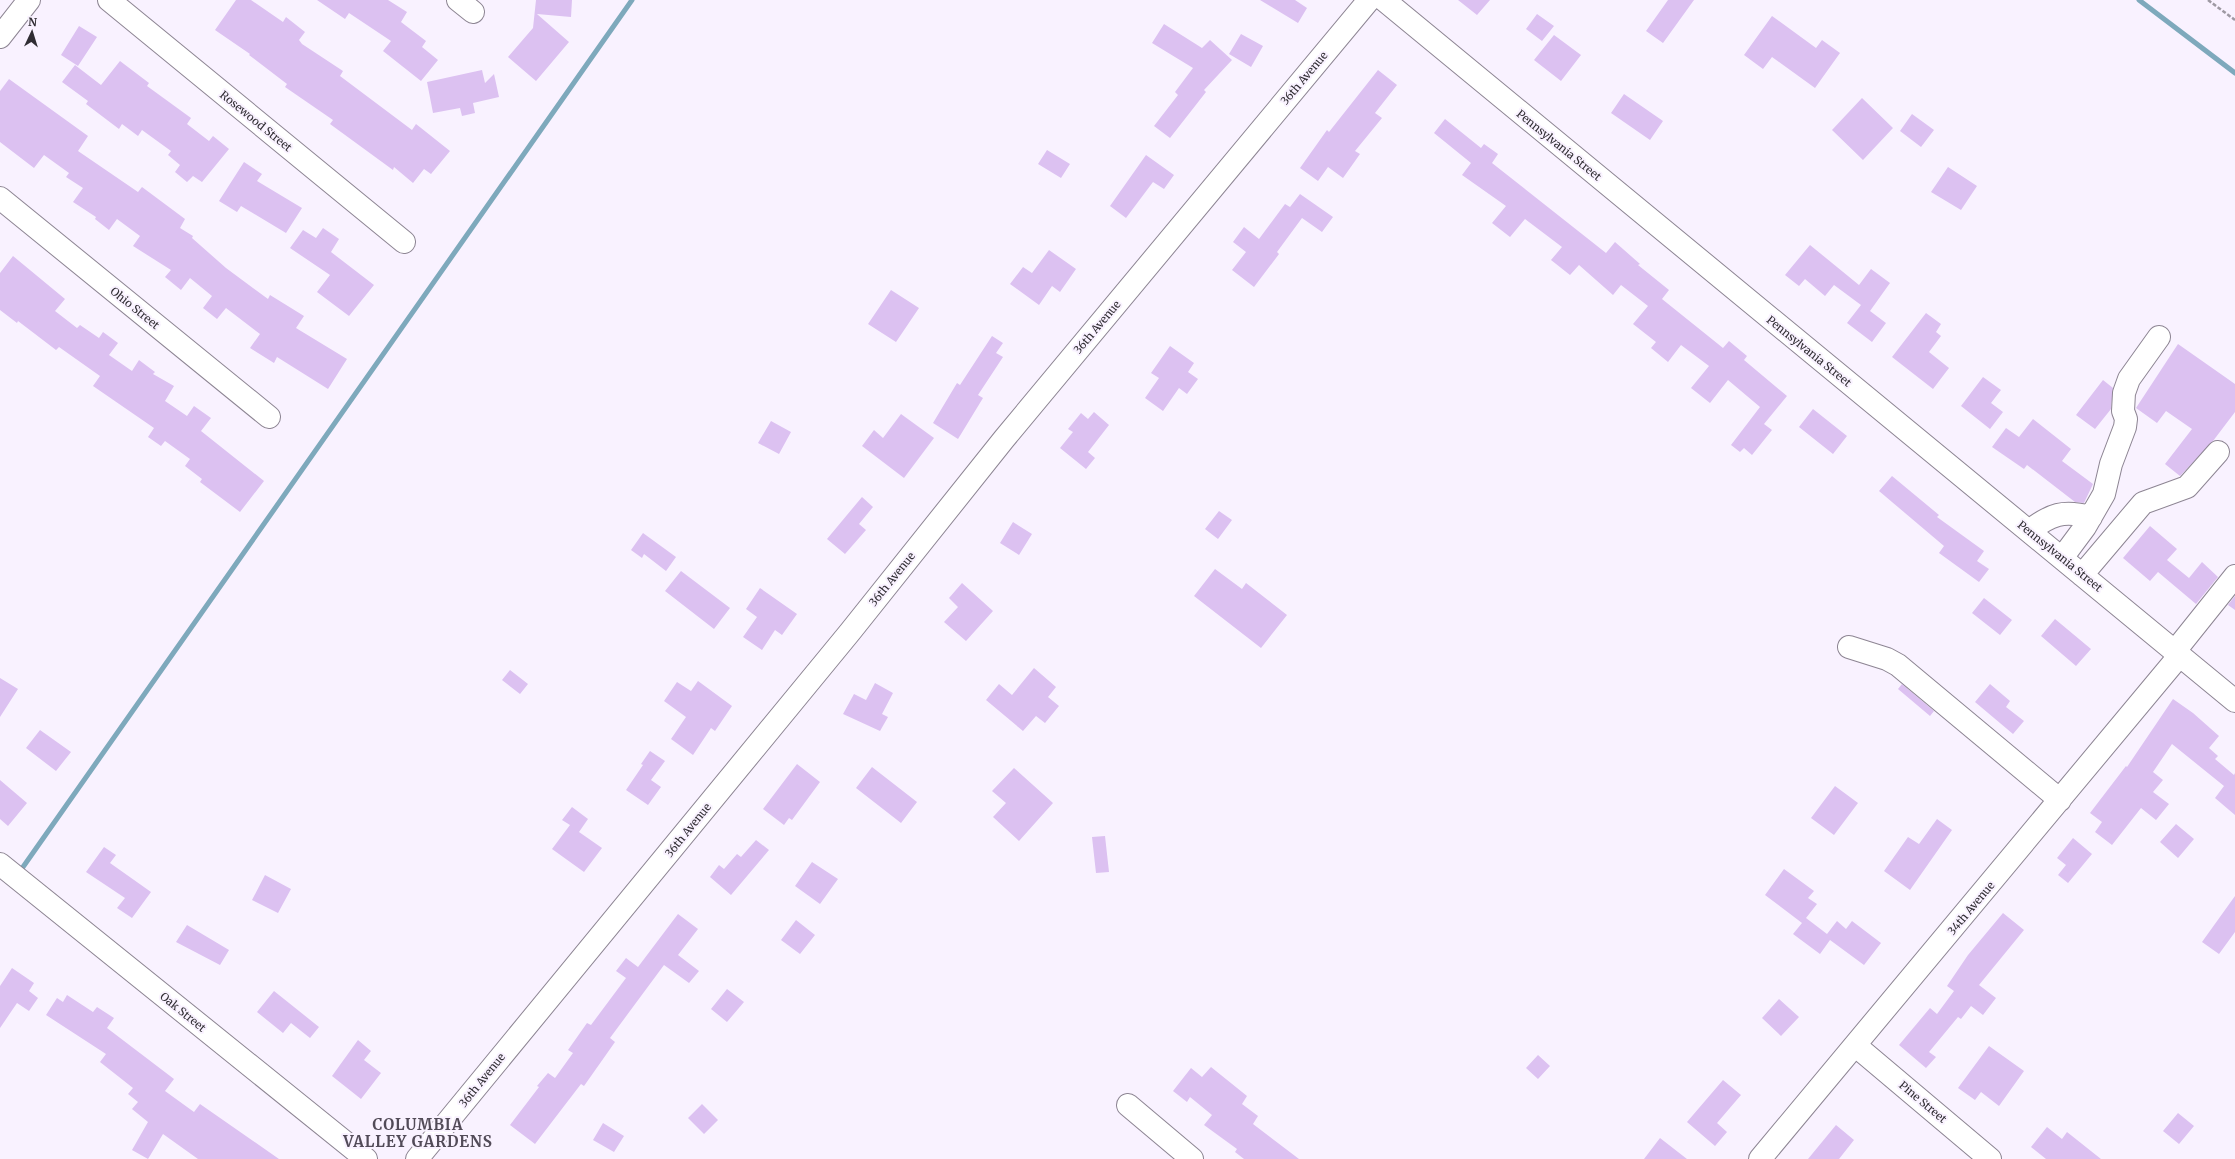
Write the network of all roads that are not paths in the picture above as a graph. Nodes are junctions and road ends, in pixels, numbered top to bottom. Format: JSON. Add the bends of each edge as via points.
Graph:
{"nodes":[{"id":1,"x":109,"y":0,"type":"edge"},
{"id":2,"x":1369,"y":0,"type":"edge"},
{"id":3,"x":1384,"y":0,"type":"edge"},
{"id":4,"x":21,"y":3,"type":"edge"},
{"id":5,"x":0,"y":36,"type":"edge"},
{"id":6,"x":0,"y":198,"type":"edge"},
{"id":7,"x":404,"y":242,"type":"dead end"},
{"id":8,"x":2159,"y":337,"type":"dead end"},
{"id":9,"x":269,"y":417,"type":"dead end"},
{"id":10,"x":2218,"y":452,"type":"dead end"},
{"id":11,"x":2091,"y":517,"type":"junction"},
{"id":12,"x":2029,"y":531,"type":"junction"},
{"id":13,"x":2062,"y":558,"type":"junction"},
{"id":14,"x":2082,"y":575,"type":"junction"},
{"id":15,"x":2235,"y":576,"type":"edge"},
{"id":16,"x":1850,"y":647,"type":"dead end"},
{"id":17,"x":2177,"y":653,"type":"junction"},
{"id":18,"x":2235,"y":701,"type":"edge"},
{"id":19,"x":2060,"y":800,"type":"junction"},
{"id":20,"x":0,"y":864,"type":"edge"},
{"id":21,"x":1856,"y":1046,"type":"junction"},
{"id":22,"x":1128,"y":1105,"type":"dead end"},
{"id":23,"x":366,"y":1159,"type":"edge"},
{"id":24,"x":417,"y":1159,"type":"edge"},
{"id":25,"x":1192,"y":1159,"type":"edge"},
{"id":26,"x":1760,"y":1159,"type":"edge"},
{"id":27,"x":1990,"y":1159,"type":"edge"}],
"edges":[{"from":1,"to":7,"type":"street","name":"Rosewood Street"},
{"from":2,"to":24,"type":"street","name":"36th Avenue","via":[[1004,439],[850,632]]},
{"from":3,"to":12,"type":"street","name":"Pennsylvania Street"},
{"from":4,"to":5,"type":"street"},
{"from":6,"to":9,"type":"street","name":"Ohio Street"},
{"from":8,"to":11,"type":"street","via":[[2129,379],[2122,400],[2125,428],[2111,464],[2104,494]]},
{"from":10,"to":14,"type":"street","via":[[2188,487],[2143,503]]},
{"from":11,"to":12,"type":"street","via":[[2068,513],[2055,515],[2044,519]]},
{"from":11,"to":13,"type":"street"},
{"from":12,"to":13,"type":"street","name":"Pennsylvania Street"},
{"from":13,"to":14,"type":"street","name":"Pennsylvania Street"},
{"from":14,"to":17,"type":"street","name":"Pennsylvania Street"},
{"from":15,"to":17,"type":"street","name":"34th Avenue"},
{"from":16,"to":19,"type":"street","via":[[1898,665]]},
{"from":17,"to":18,"type":"street","name":"Pennsylvania Street"},
{"from":17,"to":19,"type":"street","name":"34th Avenue"},
{"from":19,"to":21,"type":"street","name":"34th Avenue"},
{"from":20,"to":23,"type":"street","name":"Oak Street"},
{"from":21,"to":26,"type":"street","name":"34th Avenue"},
{"from":21,"to":27,"type":"street","name":"Pine Street"},
{"from":22,"to":25,"type":"street"}]}
